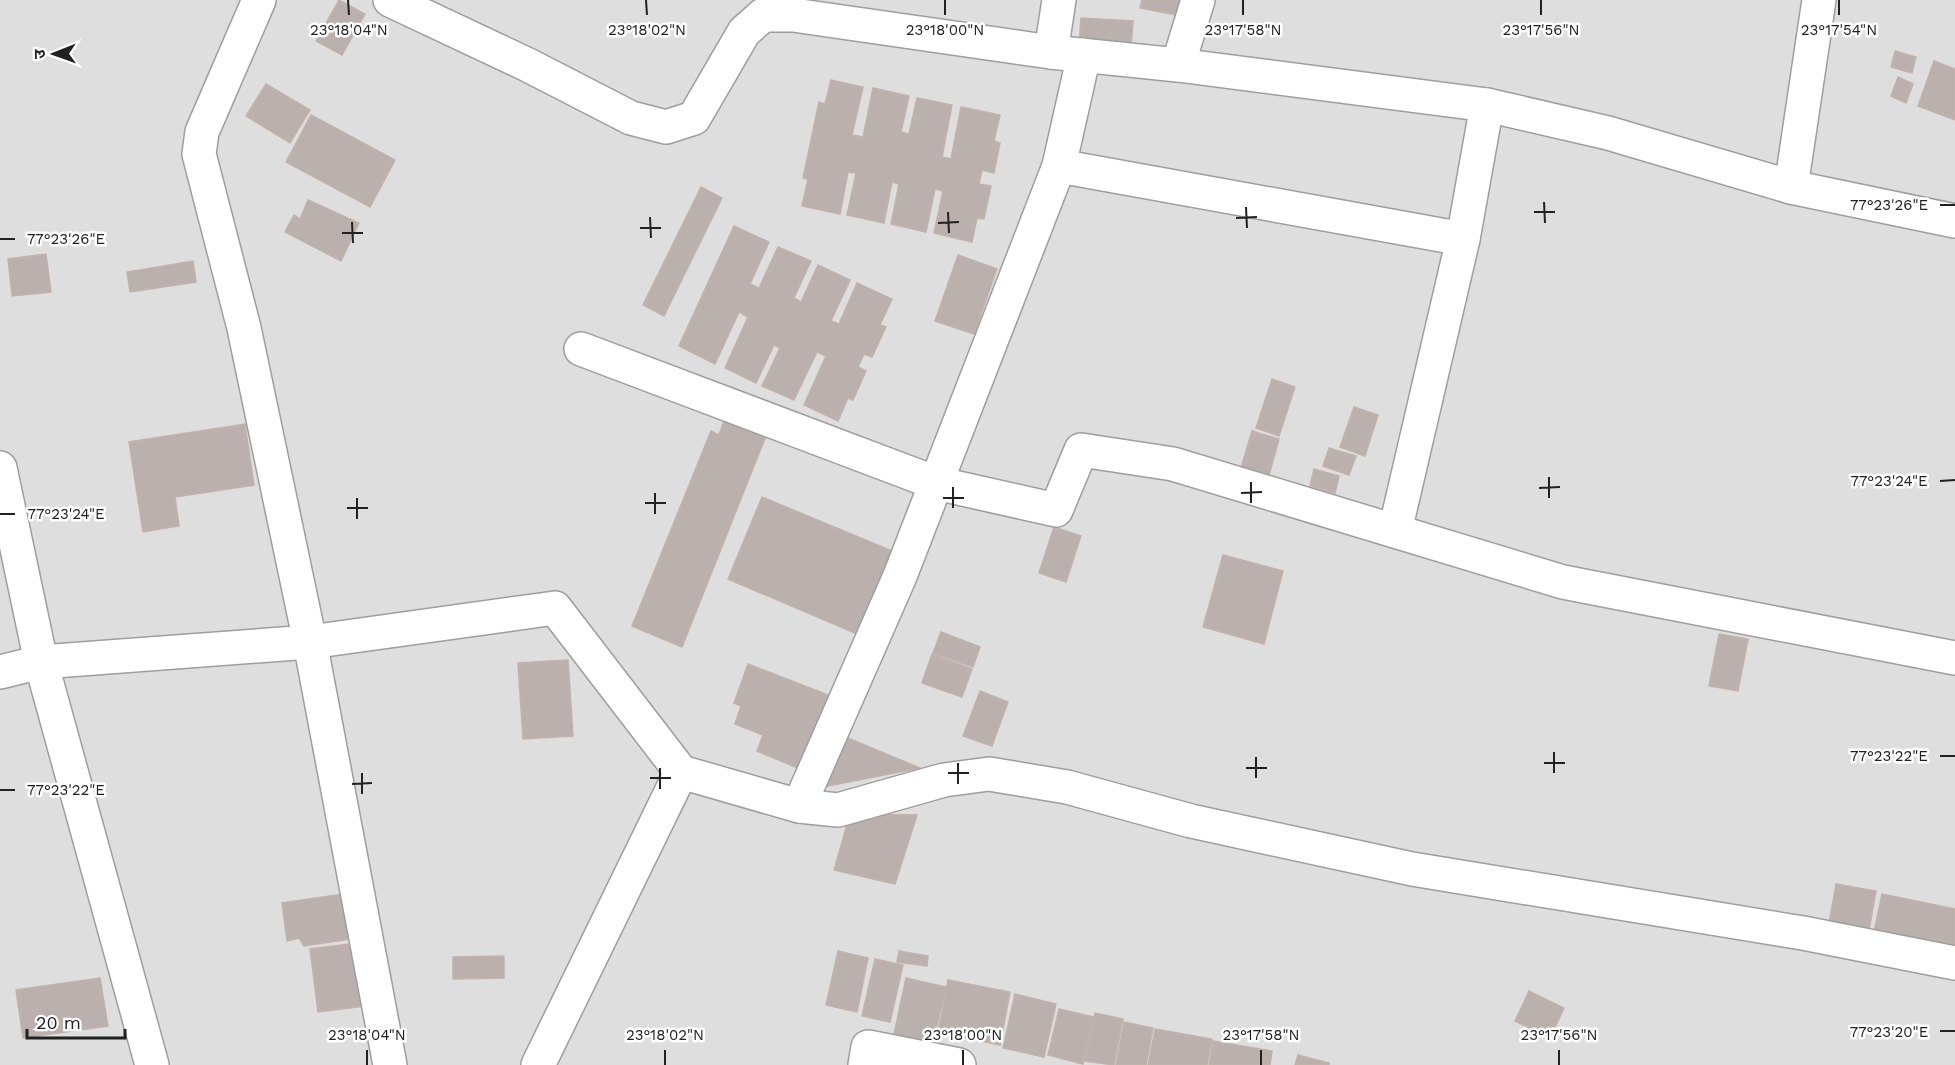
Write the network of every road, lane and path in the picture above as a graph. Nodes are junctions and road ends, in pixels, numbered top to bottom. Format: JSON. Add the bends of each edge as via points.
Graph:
{"nodes":[{"id":1,"x":259,"y":0,"type":"edge"},
{"id":2,"x":390,"y":0,"type":"edge"},
{"id":3,"x":1059,"y":0,"type":"edge"},
{"id":4,"x":1198,"y":0,"type":"edge"},
{"id":5,"x":1819,"y":0,"type":"edge"},
{"id":6,"x":1051,"y":51,"type":"junction"},
{"id":7,"x":1084,"y":55,"type":"junction"},
{"id":8,"x":1178,"y":65,"type":"junction"},
{"id":9,"x":1487,"y":105,"type":"junction"},
{"id":10,"x":1059,"y":166,"type":"junction"},
{"id":11,"x":1791,"y":187,"type":"junction"},
{"id":12,"x":1955,"y":221,"type":"edge"},
{"id":13,"x":1463,"y":239,"type":"junction"},
{"id":14,"x":581,"y":349,"type":"dead end"},
{"id":15,"x":0,"y":468,"type":"edge"},
{"id":16,"x":936,"y":483,"type":"junction"},
{"id":17,"x":1395,"y":531,"type":"junction"},
{"id":18,"x":310,"y":642,"type":"junction"},
{"id":19,"x":1955,"y":658,"type":"edge"},
{"id":20,"x":41,"y":662,"type":"junction"},
{"id":21,"x":0,"y":672,"type":"edge"},
{"id":22,"x":681,"y":772,"type":"junction"},
{"id":23,"x":799,"y":806,"type":"junction"},
{"id":24,"x":1955,"y":963,"type":"edge"},
{"id":25,"x":152,"y":1065,"type":"edge"},
{"id":26,"x":390,"y":1065,"type":"edge"},
{"id":27,"x":538,"y":1065,"type":"edge"},
{"id":28,"x":865,"y":1065,"type":"edge"},
{"id":29,"x":959,"y":1065,"type":"edge"}],
"edges":[{"from":1,"to":18,"type":"street","via":[[202,132],[199,154],[244,328]]},
{"from":2,"to":6,"type":"street","via":[[631,118],[666,127],[694,118],[744,32],[764,15],[793,15]]},
{"from":3,"to":6,"type":"street"},
{"from":4,"to":8,"type":"street"},
{"from":5,"to":11,"type":"street"},
{"from":6,"to":7,"type":"street"},
{"from":7,"to":8,"type":"street"},
{"from":7,"to":10,"type":"street"},
{"from":8,"to":9,"type":"street"},
{"from":9,"to":11,"type":"street","via":[[1608,132]]},
{"from":9,"to":13,"type":"street"},
{"from":10,"to":13,"type":"street"},
{"from":10,"to":16,"type":"street"},
{"from":11,"to":12,"type":"street"},
{"from":13,"to":17,"type":"street"},
{"from":14,"to":16,"type":"street"},
{"from":15,"to":20,"type":"street"},
{"from":16,"to":17,"type":"street","via":[[1056,510],[1081,450],[1173,464]]},
{"from":16,"to":23,"type":"street","via":[[900,576]]},
{"from":17,"to":19,"type":"street","via":[[1563,582]]},
{"from":18,"to":20,"type":"street"},
{"from":18,"to":22,"type":"street","via":[[555,608]]},
{"from":18,"to":26,"type":"street"},
{"from":20,"to":21,"type":"street"},
{"from":20,"to":25,"type":"street"},
{"from":22,"to":23,"type":"street"},
{"from":22,"to":27,"type":"street"},
{"from":23,"to":24,"type":"street","via":[[838,810],[944,780],[989,774],[1067,787],[1191,821],[1412,870],[1803,933]]},
{"from":28,"to":29,"type":"street","via":[[868,1047]]}]}
